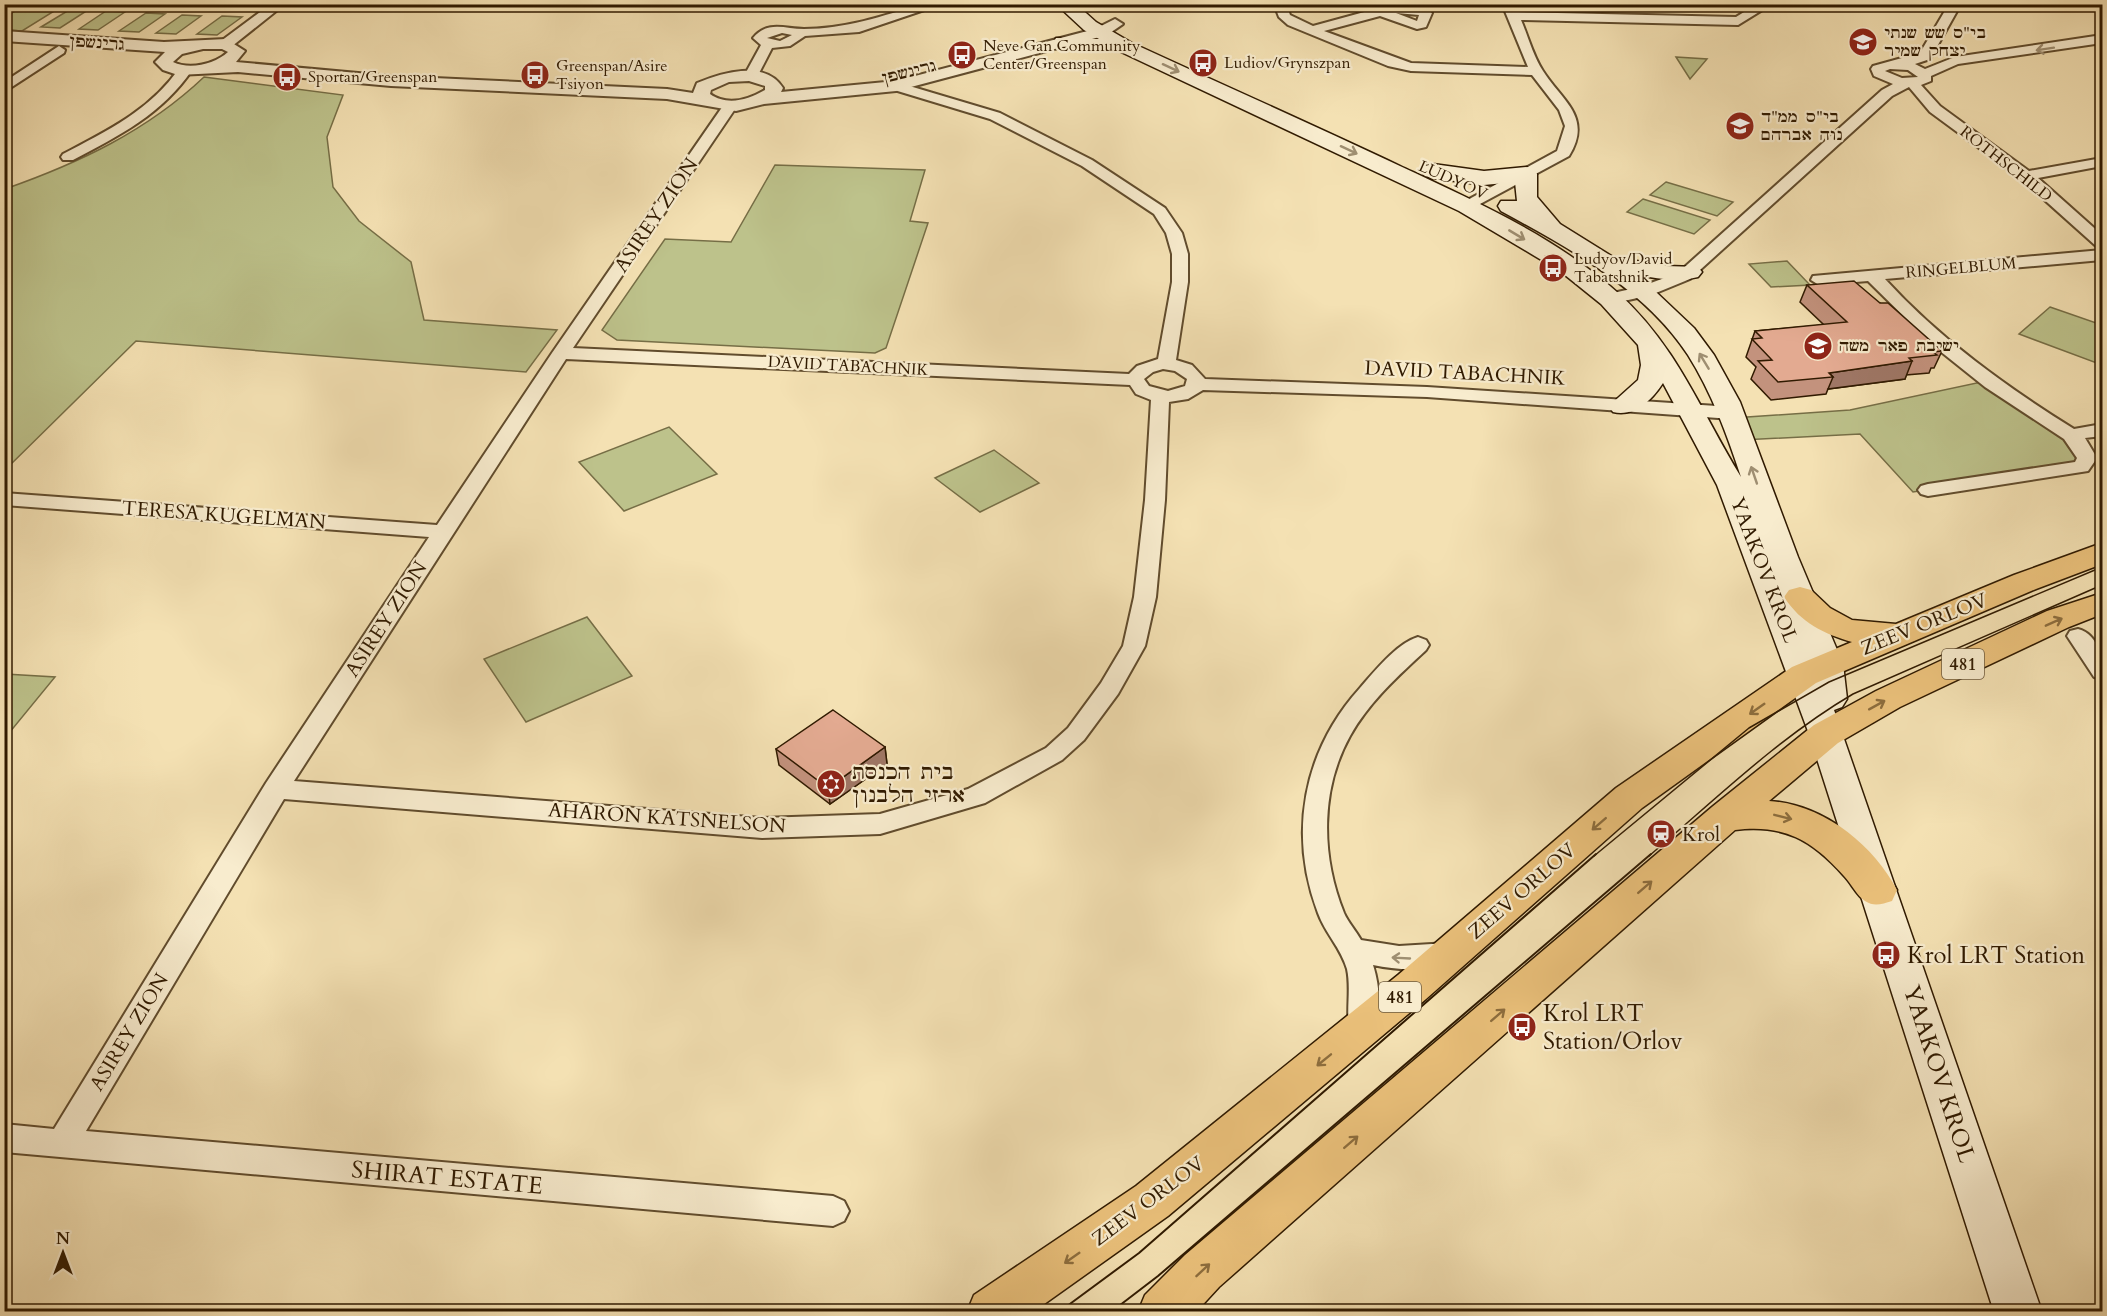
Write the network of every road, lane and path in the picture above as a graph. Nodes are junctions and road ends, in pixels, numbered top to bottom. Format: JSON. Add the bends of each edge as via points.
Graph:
{"nodes":[{"id":1,"x":279,"y":4,"type":"edge"},
{"id":2,"x":1064,"y":4,"type":"edge"},
{"id":3,"x":1090,"y":4,"type":"edge"},
{"id":4,"x":1280,"y":4,"type":"edge"},
{"id":5,"x":1955,"y":4,"type":"edge"},
{"id":6,"x":933,"y":5,"type":"edge"},
{"id":7,"x":1762,"y":8,"type":"edge"},
{"id":8,"x":1373,"y":9,"type":"dead end"},
{"id":9,"x":1511,"y":10,"type":"edge"},
{"id":10,"x":1102,"y":28,"type":"junction"},
{"id":11,"x":1311,"y":31,"type":"junction"},
{"id":12,"x":4,"y":36,"type":"edge"},
{"id":13,"x":1060,"y":38,"type":"junction"},
{"id":14,"x":2103,"y":39,"type":"edge"},
{"id":15,"x":4,"y":46,"type":"edge"},
{"id":16,"x":190,"y":46,"type":"junction"},
{"id":17,"x":1125,"y":47,"type":"junction"},
{"id":18,"x":59,"y":50,"type":"junction"},
{"id":19,"x":231,"y":50,"type":"junction"},
{"id":20,"x":163,"y":62,"type":"junction"},
{"id":21,"x":1901,"y":65,"type":"junction"},
{"id":22,"x":207,"y":68,"type":"junction"},
{"id":23,"x":184,"y":70,"type":"junction"},
{"id":24,"x":950,"y":71,"type":"junction"},
{"id":25,"x":1536,"y":71,"type":"junction"},
{"id":26,"x":1925,"y":74,"type":"junction"},
{"id":27,"x":751,"y":76,"type":"junction"},
{"id":28,"x":1886,"y":77,"type":"junction"},
{"id":29,"x":1910,"y":82,"type":"junction"},
{"id":30,"x":709,"y":83,"type":"junction"},
{"id":31,"x":896,"y":86,"type":"junction"},
{"id":32,"x":4,"y":88,"type":"edge"},
{"id":33,"x":768,"y":91,"type":"junction"},
{"id":34,"x":1887,"y":93,"type":"junction"},
{"id":35,"x":937,"y":98,"type":"junction"},
{"id":36,"x":1924,"y":99,"type":"junction"},
{"id":37,"x":706,"y":101,"type":"junction"},
{"id":38,"x":730,"y":106,"type":"junction"},
{"id":39,"x":68,"y":157,"type":"dead end"},
{"id":40,"x":2103,"y":162,"type":"edge"},
{"id":41,"x":1432,"y":171,"type":"junction"},
{"id":42,"x":1526,"y":174,"type":"junction"},
{"id":43,"x":2026,"y":176,"type":"junction"},
{"id":44,"x":1477,"y":200,"type":"junction"},
{"id":45,"x":1559,"y":233,"type":"junction"},
{"id":46,"x":2103,"y":243,"type":"edge"},
{"id":47,"x":2103,"y":255,"type":"edge"},
{"id":48,"x":1604,"y":262,"type":"junction"},
{"id":49,"x":1690,"y":272,"type":"junction"},
{"id":50,"x":1874,"y":276,"type":"junction"},
{"id":51,"x":1819,"y":280,"type":"dead end"},
{"id":52,"x":1645,"y":291,"type":"junction"},
{"id":53,"x":1610,"y":298,"type":"junction"},
{"id":54,"x":1650,"y":343,"type":"junction"},
{"id":55,"x":561,"y":353,"type":"junction"},
{"id":56,"x":1166,"y":364,"type":"junction"},
{"id":57,"x":1136,"y":380,"type":"junction"},
{"id":58,"x":1196,"y":384,"type":"junction"},
{"id":59,"x":1160,"y":397,"type":"junction"},
{"id":60,"x":1623,"y":406,"type":"junction"},
{"id":61,"x":1690,"y":411,"type":"junction"},
{"id":62,"x":1732,"y":413,"type":"junction"},
{"id":63,"x":2103,"y":430,"type":"edge"},
{"id":64,"x":2071,"y":435,"type":"junction"},
{"id":65,"x":1928,"y":490,"type":"dead end"},
{"id":66,"x":4,"y":499,"type":"edge"},
{"id":67,"x":444,"y":532,"type":"junction"},
{"id":68,"x":2103,"y":553,"type":"edge"},
{"id":69,"x":1800,"y":597,"type":"junction"},
{"id":70,"x":2103,"y":603,"type":"edge"},
{"id":71,"x":1919,"y":627,"type":"junction"},
{"id":72,"x":2078,"y":636,"type":"dead end"},
{"id":73,"x":1418,"y":645,"type":"dead end"},
{"id":74,"x":1815,"y":670,"type":"junction"},
{"id":75,"x":2103,"y":671,"type":"edge"},
{"id":76,"x":1826,"y":734,"type":"junction"},
{"id":77,"x":275,"y":789,"type":"junction"},
{"id":78,"x":1725,"y":817,"type":"junction"},
{"id":79,"x":1878,"y":890,"type":"junction"},
{"id":80,"x":1352,"y":948,"type":"junction"},
{"id":81,"x":1450,"y":954,"type":"junction"},
{"id":82,"x":1362,"y":1028,"type":"junction"},
{"id":83,"x":4,"y":1138,"type":"edge"},
{"id":84,"x":61,"y":1145,"type":"junction"},
{"id":85,"x":833,"y":1211,"type":"dead end"},
{"id":86,"x":991,"y":1311,"type":"edge"},
{"id":87,"x":1162,"y":1311,"type":"edge"},
{"id":88,"x":2018,"y":1311,"type":"edge"}],
"edges":[{"from":1,"to":19,"type":"street"},
{"from":2,"to":10,"type":"main road"},
{"from":2,"to":13,"type":"main road"},
{"from":3,"to":10,"type":"main road"},
{"from":4,"to":11,"type":"street","via":[[1285,17]]},
{"from":5,"to":21,"type":"street","via":[[1925,56]]},
{"from":6,"to":27,"type":"street","via":[[855,29],[799,33],[794,41],[768,43]]},
{"from":7,"to":9,"type":"street","via":[[1738,21]]},
{"from":8,"to":11,"type":"street"},
{"from":9,"to":25,"type":"street"},
{"from":10,"to":13,"type":"street","name":"גרינשפן"},
{"from":10,"to":17,"type":"main road","name":"LUDYOV"},
{"from":10,"to":41,"type":"main road","name":"LUDYOV"},
{"from":11,"to":25,"type":"street","via":[[1411,67]]},
{"from":12,"to":16,"type":"street","name":"גרינשפן"},
{"from":13,"to":17,"type":"main road"},
{"from":13,"to":24,"type":"street","name":"גרינשפן"},
{"from":13,"to":33,"type":"street","name":"גרינשפן","via":[[879,80]]},
{"from":14,"to":26,"type":"street","one_way":true,"via":[[1955,61]]},
{"from":15,"to":18,"type":"street","name":"גרינשפן"},
{"from":16,"to":19,"type":"street","name":"גרינשפן"},
{"from":16,"to":20,"type":"street"},
{"from":17,"to":44,"type":"main road","name":"LUDYOV","one_way":true},
{"from":18,"to":20,"type":"street","name":"גרינשפן","via":[[152,56]]},
{"from":18,"to":32,"type":"street"},
{"from":19,"to":22,"type":"street","via":[[226,63]]},
{"from":19,"to":30,"type":"street","via":[[393,71],[670,85]]},
{"from":20,"to":23,"type":"street","name":"גרינשפן","via":[[172,69]]},
{"from":21,"to":26,"type":"street"},
{"from":21,"to":28,"type":"street","via":[[1878,69]]},
{"from":22,"to":23,"type":"street"},
{"from":22,"to":37,"type":"street","via":[[238,66],[391,81],[667,94]]},
{"from":23,"to":39,"type":"street","via":[[178,83],[140,116]]},
{"from":24,"to":31,"type":"street","name":"גרינשפן"},
{"from":24,"to":35,"type":"street"},
{"from":25,"to":42,"type":"street","via":[[1566,109],[1572,126],[1567,150]]},
{"from":26,"to":29,"type":"street","via":[[1924,80]]},
{"from":27,"to":30,"type":"street","via":[[726,77]]},
{"from":27,"to":33,"type":"street"},
{"from":28,"to":29,"type":"street"},
{"from":28,"to":34,"type":"street"},
{"from":29,"to":34,"type":"street"},
{"from":29,"to":36,"type":"street","name":"ROTHSCHILD"},
{"from":30,"to":37,"type":"street","via":[[700,91]]},
{"from":31,"to":33,"type":"street","name":"גרינשפן"},
{"from":31,"to":35,"type":"street"},
{"from":33,"to":38,"type":"street"},
{"from":34,"to":36,"type":"street"},
{"from":34,"to":49,"type":"street"},
{"from":35,"to":56,"type":"street","via":[[995,116],[1087,163],[1160,211],[1174,233],[1180,254],[1180,282]]},
{"from":36,"to":43,"type":"street","name":"ROTHSCHILD"},
{"from":37,"to":38,"type":"street"},
{"from":38,"to":55,"type":"street","name":"ASIREY ZION"},
{"from":40,"to":43,"type":"street"},
{"from":41,"to":42,"type":"main road","via":[[1484,178]]},
{"from":41,"to":44,"type":"main road","name":"LUDYOV"},
{"from":42,"to":44,"type":"street"},
{"from":42,"to":45,"type":"main road","via":[[1526,198]]},
{"from":43,"to":46,"type":"street","name":"ROTHSCHILD"},
{"from":44,"to":45,"type":"main road","name":"LUDYOV"},
{"from":44,"to":53,"type":"main road","name":"LUDYOV","one_way":true},
{"from":45,"to":48,"type":"main road","name":"LUDYOV"},
{"from":47,"to":50,"type":"street","name":"RINGELBLUM"},
{"from":48,"to":49,"type":"main road","via":[[1645,271]]},
{"from":48,"to":52,"type":"main road","name":"LUDYOV"},
{"from":49,"to":52,"type":"street","via":[[1670,284]]},
{"from":50,"to":51,"type":"street","name":"RINGELBLUM"},
{"from":50,"to":64,"type":"street","via":[[1908,312],[1986,381]]},
{"from":52,"to":53,"type":"street"},
{"from":62,"to":52,"type":"main road","name":"LUDYOV","one_way":true,"via":[[1685,334]]},
{"from":53,"to":54,"type":"main road","name":"LUDYOV"},
{"from":54,"to":60,"type":"main road","via":[[1657,363],[1654,378],[1646,390]]},
{"from":54,"to":61,"type":"main road","name":"LUDYOV","via":[[1669,369]]},
{"from":55,"to":57,"type":"street","name":"DAVID TABACHNIK"},
{"from":55,"to":67,"type":"street","name":"ASIREY ZION"},
{"from":56,"to":57,"type":"street","via":[[1144,368]]},
{"from":56,"to":58,"type":"street","via":[[1192,373]]},
{"from":57,"to":59,"type":"street","via":[[1142,390]]},
{"from":58,"to":59,"type":"street","via":[[1187,393]]},
{"from":58,"to":60,"type":"street","name":"DAVID TABACHNIK","via":[[1427,392]]},
{"from":59,"to":77,"type":"street","name":"AHARON KATSNELSON","via":[[1145,597],[1134,646],[1110,688],[1076,734],[1054,754],[976,796],[880,824],[762,828]]},
{"from":60,"to":61,"type":"street","name":"DAVID TABACHNIK"},
{"from":61,"to":62,"type":"street","name":"DAVID TABACHNIK"},
{"from":61,"to":74,"type":"main road","name":"YAAKOV KROL","via":[[1731,485]]},
{"from":69,"to":62,"type":"main road","name":"YAAKOV KROL","one_way":true},
{"from":63,"to":64,"type":"street"},
{"from":64,"to":65,"type":"street","via":[[2087,458],[2081,466]]},
{"from":66,"to":67,"type":"street","name":"TERESA KUGELMAN"},
{"from":67,"to":77,"type":"street","name":"ASIREY ZION"},
{"from":68,"to":71,"type":"main road","name":"ZEEV ORLOV","number":"481"},
{"from":69,"to":71,"type":"main road","via":[[1815,615],[1848,631],[1878,634]]},
{"from":69,"to":74,"type":"main road","name":"YAAKOV KROL"},
{"from":76,"to":70,"type":"main road","number":"481","one_way":true,"via":[[1888,699],[2058,619]]},
{"from":71,"to":74,"type":"main road","name":"ZEEV ORLOV","number":"481"},
{"from":72,"to":75,"type":"street"},
{"from":73,"to":80,"type":"street","via":[[1384,673],[1357,703],[1334,741],[1318,786],[1312,833],[1323,891],[1337,928]]},
{"from":74,"to":76,"type":"main road","name":"YAAKOV KROL"},
{"from":74,"to":81,"type":"main road","name":"ZEEV ORLOV","number":"481","one_way":true,"via":[[1629,798]]},
{"from":76,"to":78,"type":"main road","number":"481"},
{"from":76,"to":79,"type":"main road","name":"YAAKOV KROL"},
{"from":77,"to":84,"type":"street","name":"ASIREY ZION"},
{"from":78,"to":79,"type":"main road","one_way":true,"via":[[1752,813],[1782,815],[1823,832],[1848,853]]},
{"from":87,"to":78,"type":"main road","number":"481","one_way":true,"via":[[1202,1271]]},
{"from":79,"to":88,"type":"main road","name":"YAAKOV KROL"},
{"from":81,"to":80,"type":"street","one_way":true,"via":[[1395,959]]},
{"from":80,"to":82,"type":"street","via":[[1363,975],[1366,998]]},
{"from":81,"to":82,"type":"main road","name":"ZEEV ORLOV","number":"481"},
{"from":82,"to":86,"type":"main road","name":"ZEEV ORLOV","number":"481","one_way":true,"via":[[1152,1201]]},
{"from":83,"to":84,"type":"street","name":"SHIRAT ESTATE"},
{"from":84,"to":85,"type":"street","name":"SHIRAT ESTATE"}]}
